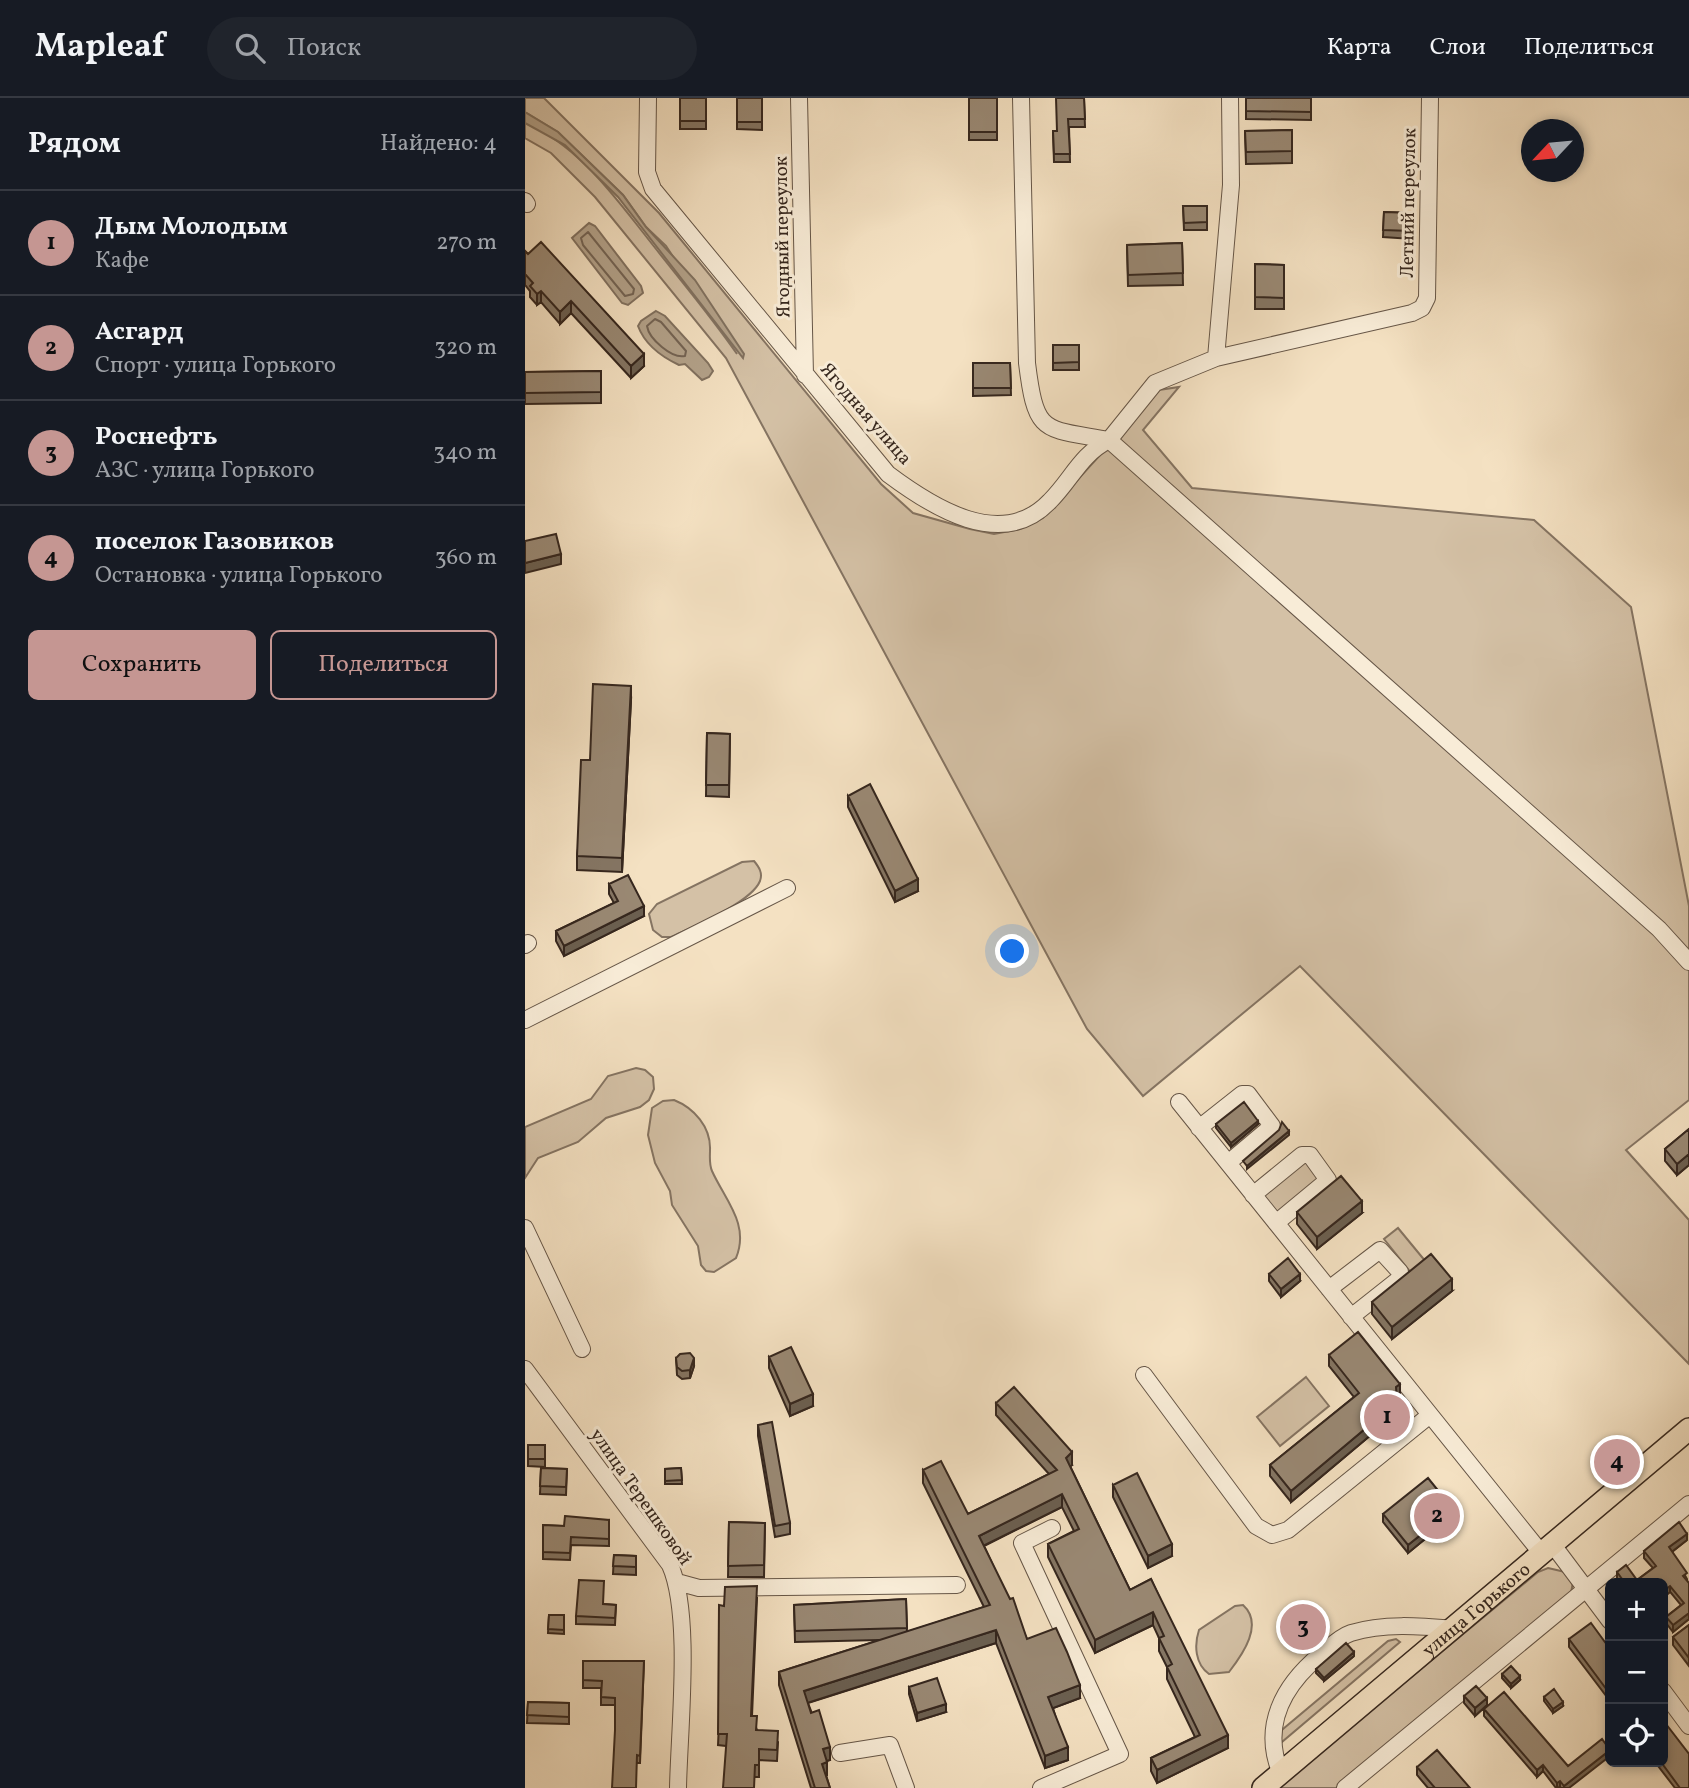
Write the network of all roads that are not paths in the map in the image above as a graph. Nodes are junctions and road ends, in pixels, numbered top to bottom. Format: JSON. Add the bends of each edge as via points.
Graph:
{"nodes":[{"id":1,"x":648,"y":98,"type":"edge"},
{"id":2,"x":799,"y":98,"type":"edge"},
{"id":3,"x":1021,"y":98,"type":"edge"},
{"id":4,"x":1230,"y":98,"type":"edge"},
{"id":5,"x":1430,"y":98,"type":"edge"},
{"id":6,"x":1422,"y":308,"type":"joint"},
{"id":7,"x":1216,"y":358,"type":"junction"},
{"id":8,"x":805,"y":374,"type":"junction"},
{"id":9,"x":1109,"y":440,"type":"junction"},
{"id":10,"x":787,"y":888,"type":"dead end"},
{"id":11,"x":1689,"y":961,"type":"edge"},
{"id":12,"x":525,"y":1020,"type":"edge"},
{"id":13,"x":1179,"y":1102,"type":"dead end"},
{"id":14,"x":1199,"y":1128,"type":"junction"},
{"id":15,"x":1228,"y":1163,"type":"junction"},
{"id":16,"x":1253,"y":1195,"type":"junction"},
{"id":17,"x":1276,"y":1223,"type":"junction"},
{"id":18,"x":525,"y":1228,"type":"edge"},
{"id":19,"x":1329,"y":1289,"type":"junction"},
{"id":20,"x":1351,"y":1317,"type":"junction"},
{"id":21,"x":582,"y":1349,"type":"dead end"},
{"id":22,"x":525,"y":1369,"type":"edge"},
{"id":23,"x":1144,"y":1375,"type":"dead end"},
{"id":24,"x":1430,"y":1415,"type":"junction"},
{"id":25,"x":1689,"y":1429,"type":"edge"},
{"id":26,"x":1689,"y":1504,"type":"edge"},
{"id":27,"x":1052,"y":1528,"type":"dead end"},
{"id":28,"x":1547,"y":1549,"type":"junction"},
{"id":29,"x":677,"y":1582,"type":"junction"},
{"id":30,"x":957,"y":1585,"type":"dead end"},
{"id":31,"x":1586,"y":1588,"type":"junction"},
{"id":32,"x":1605,"y":1614,"type":"edge"},
{"id":33,"x":1454,"y":1629,"type":"junction"},
{"id":34,"x":1668,"y":1698,"type":"edge"},
{"id":35,"x":1689,"y":1726,"type":"edge"},
{"id":36,"x":840,"y":1753,"type":"dead end"},
{"id":37,"x":1281,"y":1774,"type":"junction"},
{"id":38,"x":678,"y":1788,"type":"edge"},
{"id":39,"x":906,"y":1788,"type":"edge"},
{"id":40,"x":1041,"y":1788,"type":"edge"},
{"id":41,"x":1263,"y":1788,"type":"edge"},
{"id":42,"x":1345,"y":1788,"type":"edge"}],
"edges":[{"from":1,"to":8,"type":"street","name":"Ягодная улица","via":[[647,172],[653,189]]},
{"from":2,"to":8,"type":"street","name":"Ягодный переулок"},
{"from":3,"to":9,"type":"street","via":[[1027,363],[1032,401],[1037,416],[1059,433]]},
{"from":4,"to":7,"type":"street","via":[[1231,185]]},
{"from":5,"to":6,"type":"street","name":"Летний переулок","via":[[1427,298]]},
{"from":6,"to":7,"type":"street","name":"Ягодная улица"},
{"from":7,"to":9,"type":"street","name":"Ягодная улица","via":[[1155,383]]},
{"from":8,"to":9,"type":"street","name":"Ягодная улица","via":[[888,474],[911,491],[985,526],[1008,524],[1034,514],[1050,501],[1080,460]]},
{"from":9,"to":11,"type":"street","via":[[1659,929]]},
{"from":10,"to":12,"type":"street"},
{"from":13,"to":14,"type":"street"},
{"from":14,"to":15,"type":"street"},
{"from":14,"to":15,"type":"street","via":[[1242,1094],[1256,1103],[1272,1126]]},
{"from":15,"to":16,"type":"street"},
{"from":16,"to":17,"type":"street"},
{"from":16,"to":17,"type":"street","via":[[1306,1153],[1318,1165],[1326,1183]]},
{"from":17,"to":19,"type":"street"},
{"from":18,"to":21,"type":"street"},
{"from":19,"to":20,"type":"street"},
{"from":19,"to":20,"type":"street","via":[[1380,1250],[1399,1272],[1399,1279]]},
{"from":20,"to":24,"type":"street"},
{"from":22,"to":29,"type":"street","name":"улица Терешковой","via":[[670,1564]]},
{"from":23,"to":24,"type":"street","via":[[1256,1526],[1272,1535],[1288,1530]]},
{"from":24,"to":28,"type":"street"},
{"from":25,"to":28,"type":"main road","name":"улица Горького"},
{"from":26,"to":31,"type":"street"},
{"from":27,"to":40,"type":"street","via":[[1022,1544],[1121,1754]]},
{"from":28,"to":31,"type":"street"},
{"from":28,"to":33,"type":"main road","name":"улица Горького"},
{"from":29,"to":30,"type":"street","via":[[699,1588]]},
{"from":29,"to":38,"type":"street","name":"улица Терешковой","via":[[681,1628]]},
{"from":31,"to":32,"type":"street"},
{"from":31,"to":42,"type":"street"},
{"from":33,"to":37,"type":"main road","name":"улица Горького"},
{"from":33,"to":37,"type":"street","via":[[1389,1627],[1351,1633],[1300,1671],[1283,1698],[1272,1731]]},
{"from":34,"to":35,"type":"street"},
{"from":36,"to":39,"type":"street","via":[[890,1745]]},
{"from":37,"to":41,"type":"main road","name":"улица Горького"}]}
